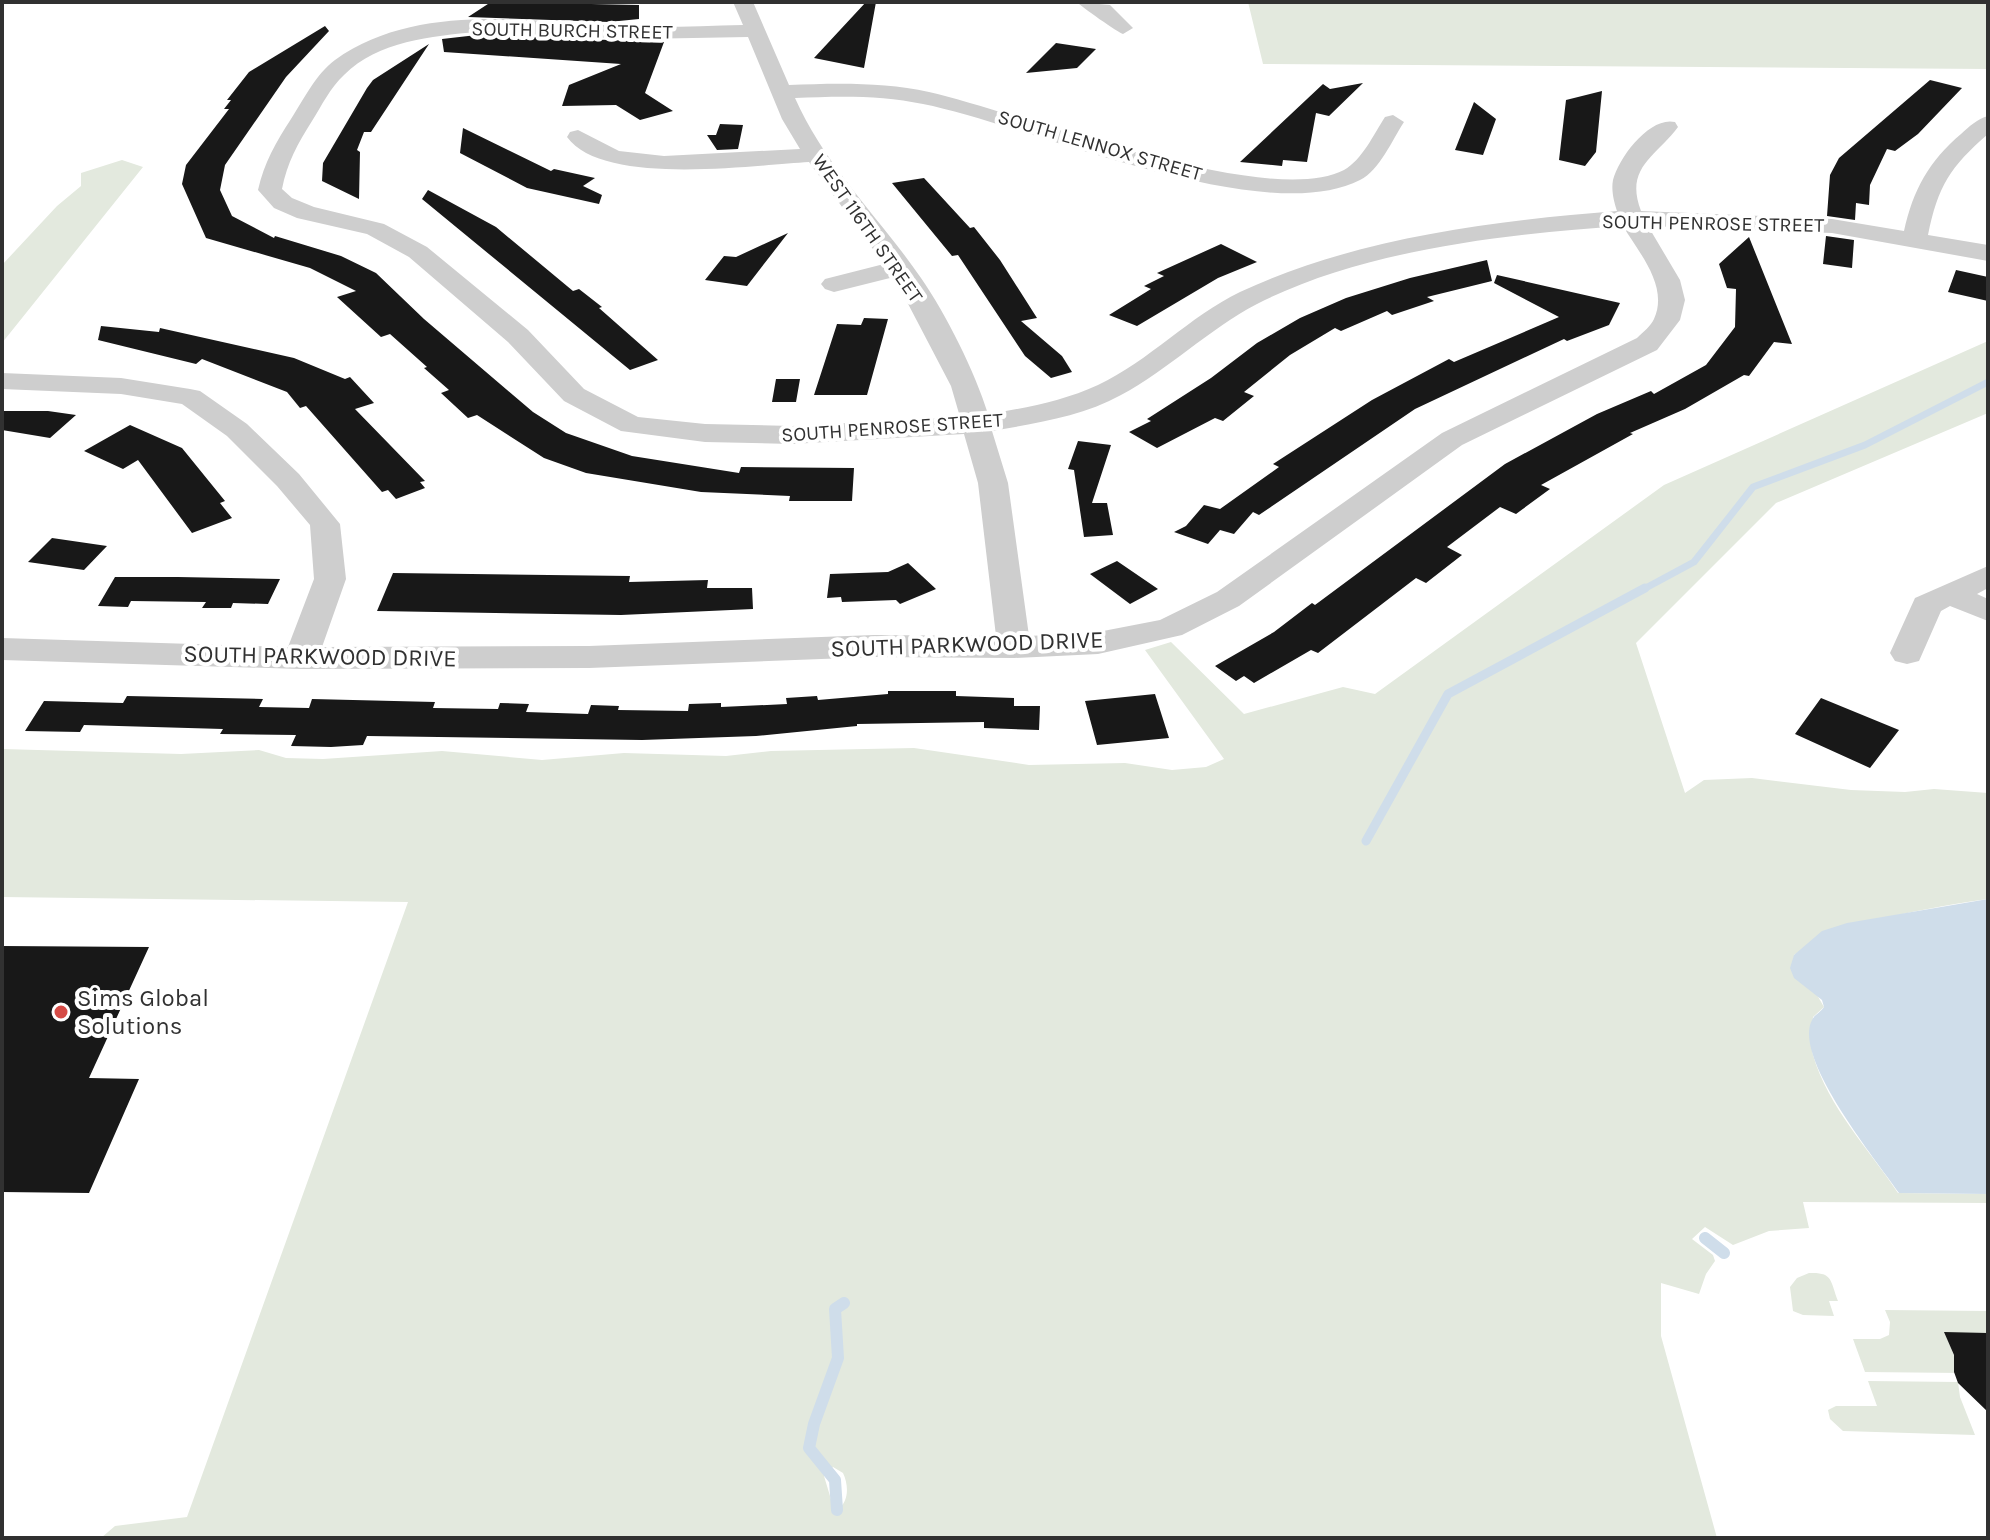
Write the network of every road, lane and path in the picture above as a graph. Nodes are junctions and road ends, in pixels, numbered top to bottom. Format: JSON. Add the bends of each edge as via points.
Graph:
{"nodes":[{"id":1,"x":743,"y":2,"type":"edge"},
{"id":2,"x":1087,"y":2,"type":"edge"},
{"id":3,"x":1123,"y":28,"type":"dead end"},
{"id":4,"x":755,"y":31,"type":"junction"},
{"id":5,"x":391,"y":41,"type":"joint"},
{"id":6,"x":781,"y":92,"type":"junction"},
{"id":7,"x":1393,"y":122,"type":"dead end"},
{"id":8,"x":1988,"y":123,"type":"edge"},
{"id":9,"x":1667,"y":127,"type":"dead end"},
{"id":10,"x":578,"y":137,"type":"dead end"},
{"id":11,"x":816,"y":155,"type":"junction"},
{"id":12,"x":1628,"y":218,"type":"junction"},
{"id":13,"x":1914,"y":240,"type":"junction"},
{"id":14,"x":1988,"y":253,"type":"edge"},
{"id":15,"x":900,"y":268,"type":"junction"},
{"id":16,"x":834,"y":284,"type":"dead end"},
{"id":17,"x":2,"y":381,"type":"edge"},
{"id":18,"x":977,"y":425,"type":"junction"},
{"id":19,"x":1988,"y":576,"type":"edge"},
{"id":20,"x":1950,"y":594,"type":"junction"},
{"id":21,"x":1988,"y":611,"type":"edge"},
{"id":22,"x":1014,"y":647,"type":"junction"},
{"id":23,"x":2,"y":649,"type":"edge"},
{"id":24,"x":1907,"y":653,"type":"dead end"},
{"id":25,"x":301,"y":658,"type":"junction"}],
"edges":[{"from":1,"to":4,"type":"street","name":"WEST 116TH STREET"},
{"from":2,"to":3,"type":"street"},
{"from":4,"to":5,"type":"street","name":"SOUTH BURCH STREET","via":[[492,25],[441,29]]},
{"from":4,"to":6,"type":"street","name":"WEST 116TH STREET"},
{"from":5,"to":18,"type":"street","name":"SOUTH PENROSE STREET","via":[[331,75],[275,161],[270,190],[306,213],[375,229],[418,252],[518,336],[574,395],[631,425],[705,433],[792,435]]},
{"from":6,"to":7,"type":"street","name":"SOUTH LENNOX STREET","via":[[839,89],[924,97],[1161,165],[1285,187],[1352,175]]},
{"from":6,"to":11,"type":"street","name":"WEST 116TH STREET"},
{"from":8,"to":13,"type":"street","via":[[1944,159],[1925,187]]},
{"from":9,"to":12,"type":"street","via":[[1636,157],[1624,183]]},
{"from":10,"to":11,"type":"street","via":[[613,157],[664,163]]},
{"from":11,"to":15,"type":"street","name":"WEST 116TH STREET"},
{"from":12,"to":13,"type":"street","name":"SOUTH PENROSE STREET","via":[[1832,226]]},
{"from":12,"to":18,"type":"street","name":"SOUTH PENROSE STREET","via":[[1520,226],[1321,269],[1247,299],[1110,390],[1055,411]]},
{"from":12,"to":22,"type":"street","name":"SOUTH PARKWOOD DRIVE","via":[[1658,261],[1671,292],[1668,319],[1647,344],[1452,439],[1228,599],[1170,628],[1098,643]]},
{"from":13,"to":14,"type":"street","name":"SOUTH PENROSE STREET"},
{"from":15,"to":16,"type":"street"},
{"from":15,"to":18,"type":"street","name":"WEST 116TH STREET","via":[[965,386]]},
{"from":17,"to":25,"type":"street","via":[[121,386],[190,397],[237,430],[325,524],[330,579]]},
{"from":18,"to":22,"type":"street","name":"WEST 116TH STREET","via":[[993,483]]},
{"from":19,"to":20,"type":"street"},
{"from":20,"to":21,"type":"street"},
{"from":20,"to":24,"type":"street","via":[[1927,605]]},
{"from":22,"to":25,"type":"street","name":"SOUTH PARKWOOD DRIVE"},
{"from":23,"to":25,"type":"street","name":"SOUTH PARKWOOD DRIVE"}]}
